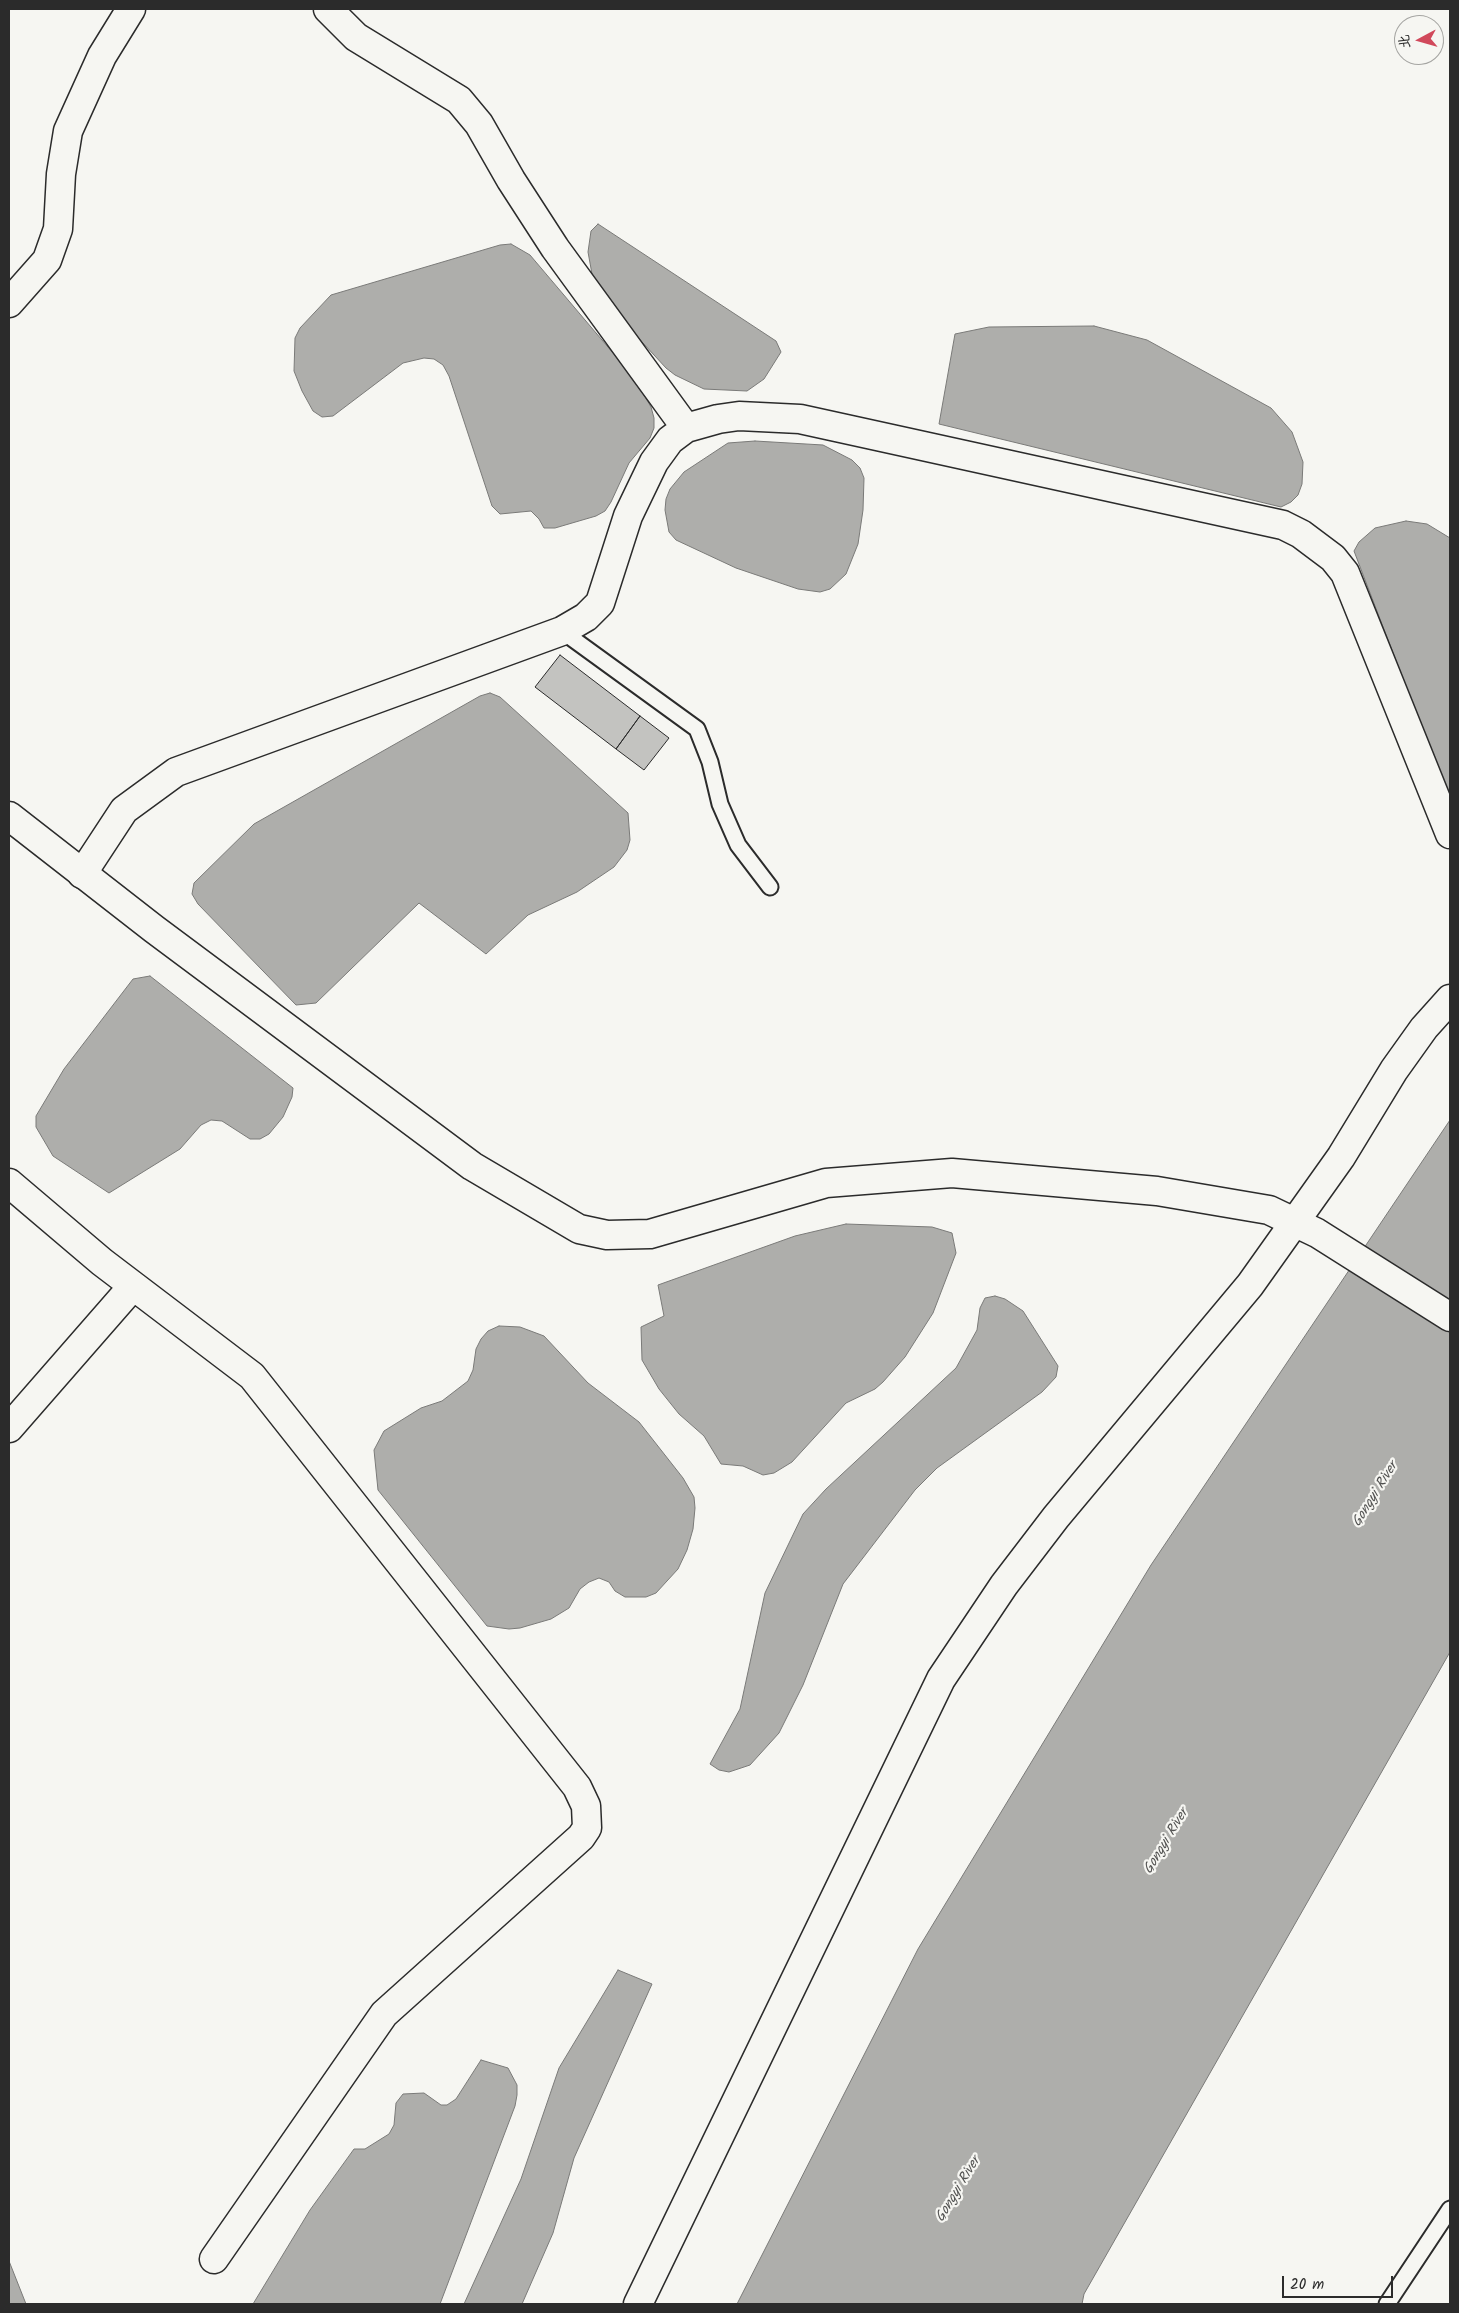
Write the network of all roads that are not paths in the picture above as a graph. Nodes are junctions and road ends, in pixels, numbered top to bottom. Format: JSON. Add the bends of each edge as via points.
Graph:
{"nodes":[{"id":1,"x":131,"y":9,"type":"edge"},
{"id":2,"x":328,"y":9,"type":"edge"},
{"id":3,"x":9,"y":303,"type":"edge"},
{"id":4,"x":686,"y":428,"type":"junction"},
{"id":5,"x":562,"y":631,"type":"junction"},
{"id":6,"x":9,"y":816,"type":"edge"},
{"id":7,"x":1450,"y":834,"type":"edge"},
{"id":8,"x":82,"y":874,"type":"junction"},
{"id":9,"x":770,"y":888,"type":"dead end"},
{"id":10,"x":1450,"y":998,"type":"edge"},
{"id":11,"x":9,"y":1183,"type":"edge"},
{"id":12,"x":1306,"y":1228,"type":"junction"},
{"id":13,"x":133,"y":1286,"type":"junction"},
{"id":14,"x":1450,"y":1317,"type":"edge"},
{"id":15,"x":9,"y":1428,"type":"edge"},
{"id":16,"x":1450,"y":2209,"type":"edge"},
{"id":17,"x":214,"y":2258,"type":"dead end"},
{"id":18,"x":638,"y":2304,"type":"edge"},
{"id":19,"x":1387,"y":2304,"type":"edge"}],
"edges":[{"from":1,"to":3,"type":"street","via":[[102,56],[68,131],[60,174],[58,229],[50,254]]},
{"from":2,"to":4,"type":"street","via":[[356,37],[459,100],[479,124],[510,180],[555,248]]},
{"from":4,"to":5,"type":"street","via":[[670,440],[628,516],[600,603],[586,617]]},
{"from":4,"to":7,"type":"street","via":[[718,418],[739,416],[800,419],[1283,525],[1301,534],[1333,558],[1345,573]]},
{"from":5,"to":8,"type":"street","via":[[176,772],[124,810]]},
{"from":5,"to":9,"type":"lane","via":[[698,729],[720,804],[738,845]]},
{"from":6,"to":8,"type":"street"},
{"from":8,"to":12,"type":"street","via":[[472,1166],[579,1229],[607,1235],[650,1234],[826,1183],[952,1173],[1157,1191],[1269,1210]]},
{"from":10,"to":12,"type":"street","via":[[1399,1063],[1342,1157]]},
{"from":11,"to":13,"type":"street"},
{"from":12,"to":14,"type":"street"},
{"from":12,"to":18,"type":"street","via":[[1250,1285],[1056,1517],[1004,1585],[941,1680]]},
{"from":13,"to":15,"type":"street"},
{"from":13,"to":17,"type":"street","via":[[252,1376],[577,1786],[587,1817],[587,1828],[582,1837],[384,2014]]},
{"from":16,"to":19,"type":"lane"}]}
